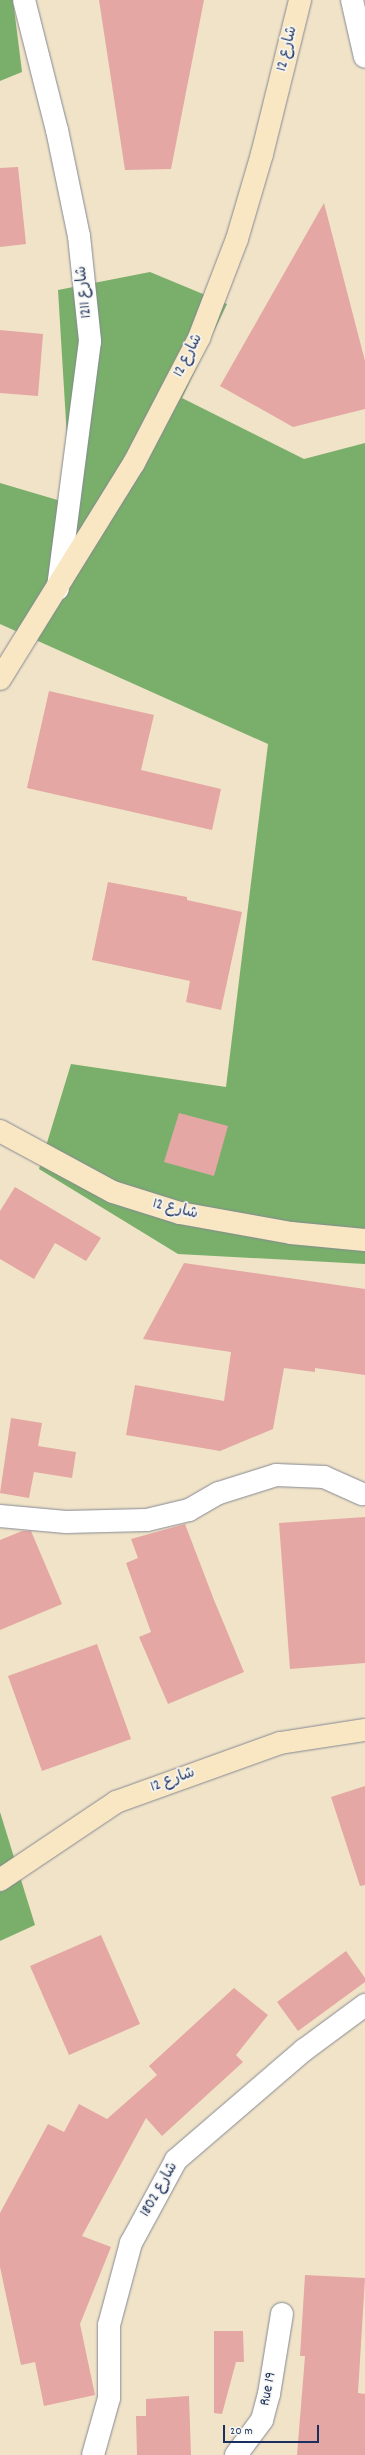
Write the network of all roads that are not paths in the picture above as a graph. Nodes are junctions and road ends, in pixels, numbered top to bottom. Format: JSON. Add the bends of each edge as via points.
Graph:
{"nodes":[{"id":1,"x":24,"y":0,"type":"edge"},
{"id":2,"x":300,"y":0,"type":"edge"},
{"id":3,"x":352,"y":0,"type":"edge"},
{"id":4,"x":365,"y":57,"type":"edge"},
{"id":5,"x":58,"y":589,"type":"junction"},
{"id":6,"x":0,"y":679,"type":"edge"},
{"id":7,"x":0,"y":1131,"type":"edge"},
{"id":8,"x":365,"y":1240,"type":"edge"},
{"id":9,"x":362,"y":1494,"type":"dead end"},
{"id":10,"x":0,"y":1516,"type":"edge"},
{"id":11,"x":365,"y":1730,"type":"edge"},
{"id":12,"x":0,"y":1880,"type":"edge"},
{"id":13,"x":365,"y":2005,"type":"edge"},
{"id":14,"x":282,"y":2314,"type":"dead end"},
{"id":15,"x":93,"y":2455,"type":"edge"},
{"id":16,"x":236,"y":2455,"type":"edge"}],
"edges":[{"from":1,"to":5,"type":"street","name":"شارع 1211","via":[[57,130],[79,236],[90,341]]},
{"from":2,"to":5,"type":"main road","name":"شارع 12","via":[[262,154],[237,239],[199,338],[134,463]]},
{"from":3,"to":4,"type":"street"},
{"from":5,"to":6,"type":"main road","name":"شارع 12"},
{"from":7,"to":8,"type":"main road","name":"شارع 12","via":[[113,1192],[180,1213],[291,1233]]},
{"from":9,"to":10,"type":"street","via":[[324,1477],[276,1475],[219,1493],[189,1510],[147,1520],[66,1522]]},
{"from":11,"to":12,"type":"main road","name":"شارع 12","via":[[280,1743],[116,1802]]},
{"from":13,"to":15,"type":"street","name":"شارع 1802","via":[[304,2050],[176,2160],[131,2243],[109,2325],[109,2398]]},
{"from":14,"to":16,"type":"street","name":"Rue 19","via":[[270,2394],[262,2420]]}]}
